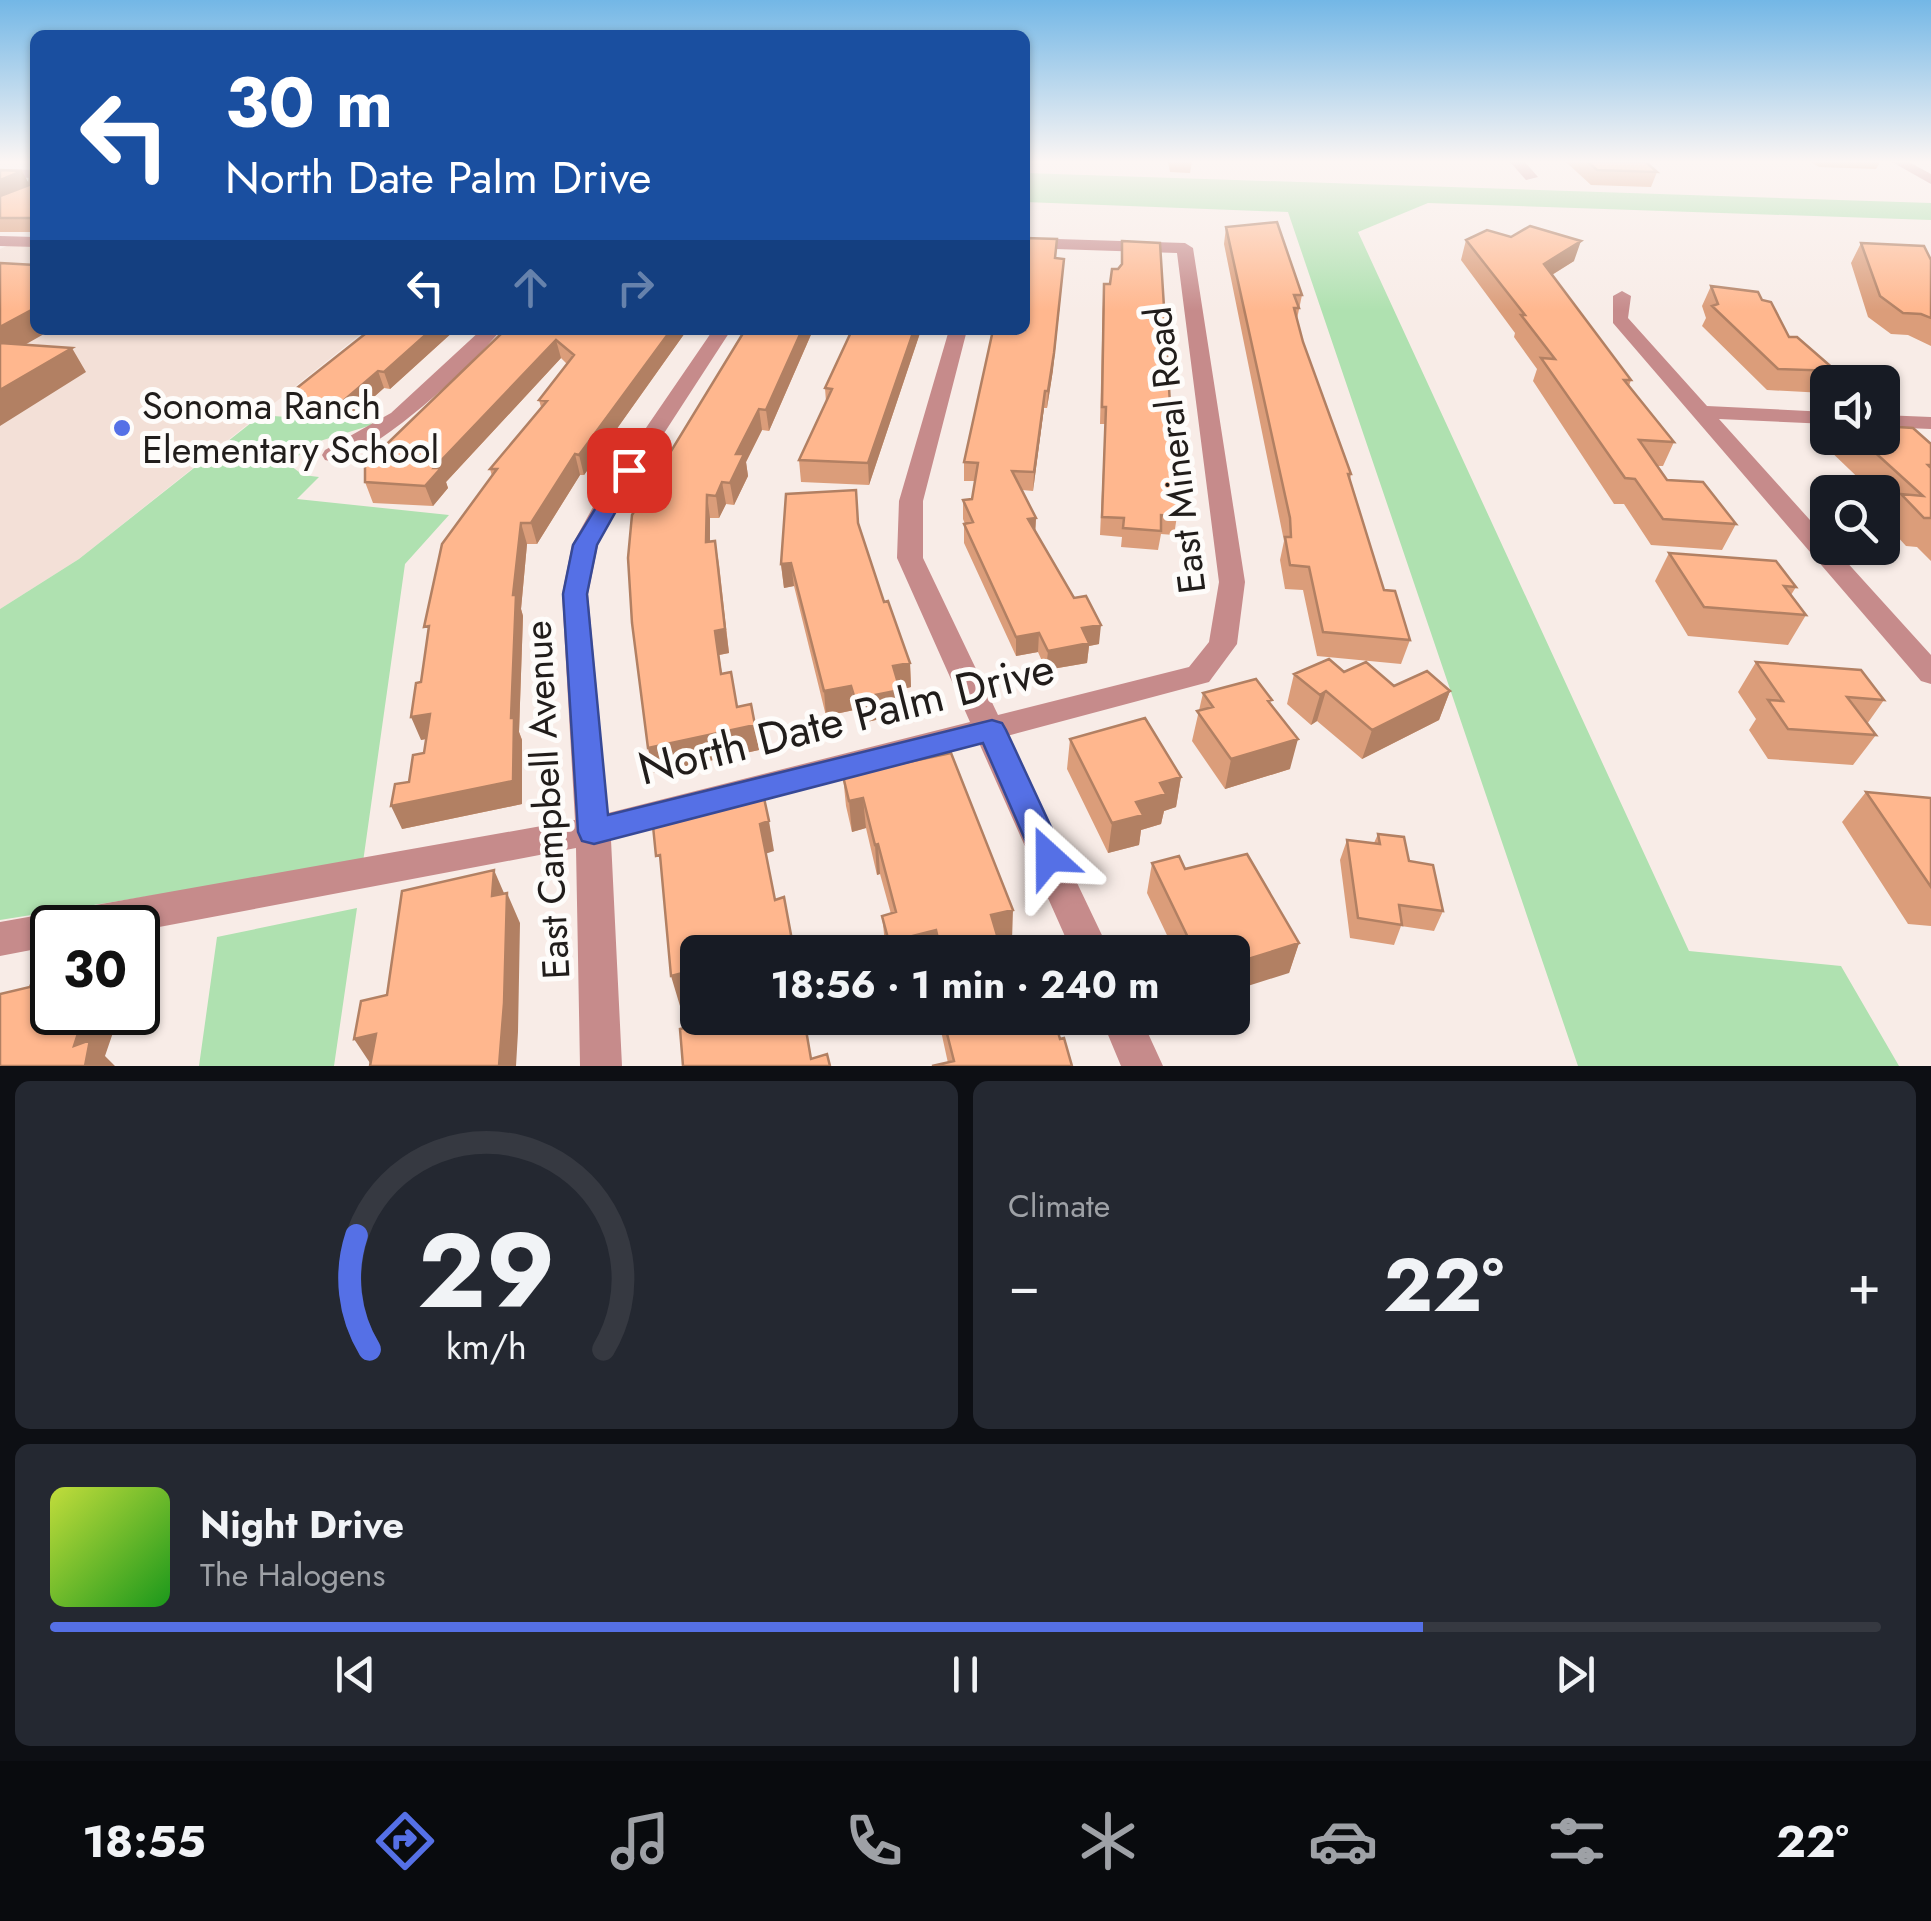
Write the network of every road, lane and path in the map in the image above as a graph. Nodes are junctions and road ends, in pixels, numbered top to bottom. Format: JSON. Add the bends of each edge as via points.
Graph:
{"nodes":[{"id":1,"x":0,"y":241,"type":"edge"},
{"id":2,"x":30,"y":242,"type":"edge"},
{"id":3,"x":1030,"y":243,"type":"edge"},
{"id":4,"x":1622,"y":296,"type":"dead end"},
{"id":5,"x":487,"y":335,"type":"edge"},
{"id":6,"x":719,"y":335,"type":"edge"},
{"id":7,"x":957,"y":335,"type":"edge"},
{"id":8,"x":1701,"y":412,"type":"junction"},
{"id":9,"x":1810,"y":417,"type":"edge"},
{"id":10,"x":1900,"y":422,"type":"edge"},
{"id":11,"x":1931,"y":423,"type":"edge"},
{"id":12,"x":332,"y":455,"type":"dead end"},
{"id":13,"x":1222,"y":644,"type":"joint"},
{"id":14,"x":1931,"y":674,"type":"edge"},
{"id":15,"x":992,"y":730,"type":"junction"},
{"id":16,"x":594,"y":832,"type":"junction"},
{"id":17,"x":160,"y":911,"type":"edge"},
{"id":18,"x":30,"y":934,"type":"edge"},
{"id":19,"x":1084,"y":935,"type":"edge"},
{"id":20,"x":0,"y":939,"type":"edge"},
{"id":21,"x":1128,"y":1035,"type":"edge"},
{"id":22,"x":600,"y":1066,"type":"edge"},
{"id":23,"x":1142,"y":1066,"type":"edge"}],
"edges":[{"from":1,"to":2,"type":"street"},
{"from":3,"to":13,"type":"street","name":"East Mineral Road","via":[[1186,248],[1232,582]]},
{"from":4,"to":8,"type":"street","via":[[1619,319]]},
{"from":5,"to":12,"type":"street","via":[[399,418]]},
{"from":6,"to":16,"type":"street","name":"East Campbell Avenue","via":[[585,545],[575,594]]},
{"from":7,"to":15,"type":"street","via":[[911,501],[910,558]]},
{"from":8,"to":9,"type":"street"},
{"from":8,"to":14,"type":"street"},
{"from":10,"to":11,"type":"street"},
{"from":13,"to":15,"type":"street","name":"North Date Palm Drive","via":[[1199,674]]},
{"from":15,"to":16,"type":"street","name":"North Date Palm Drive"},
{"from":15,"to":19,"type":"street"},
{"from":16,"to":17,"type":"street","name":"North Date Palm Drive"},
{"from":16,"to":22,"type":"street","name":"East Campbell Avenue"},
{"from":18,"to":20,"type":"street"},
{"from":21,"to":23,"type":"street"}]}
